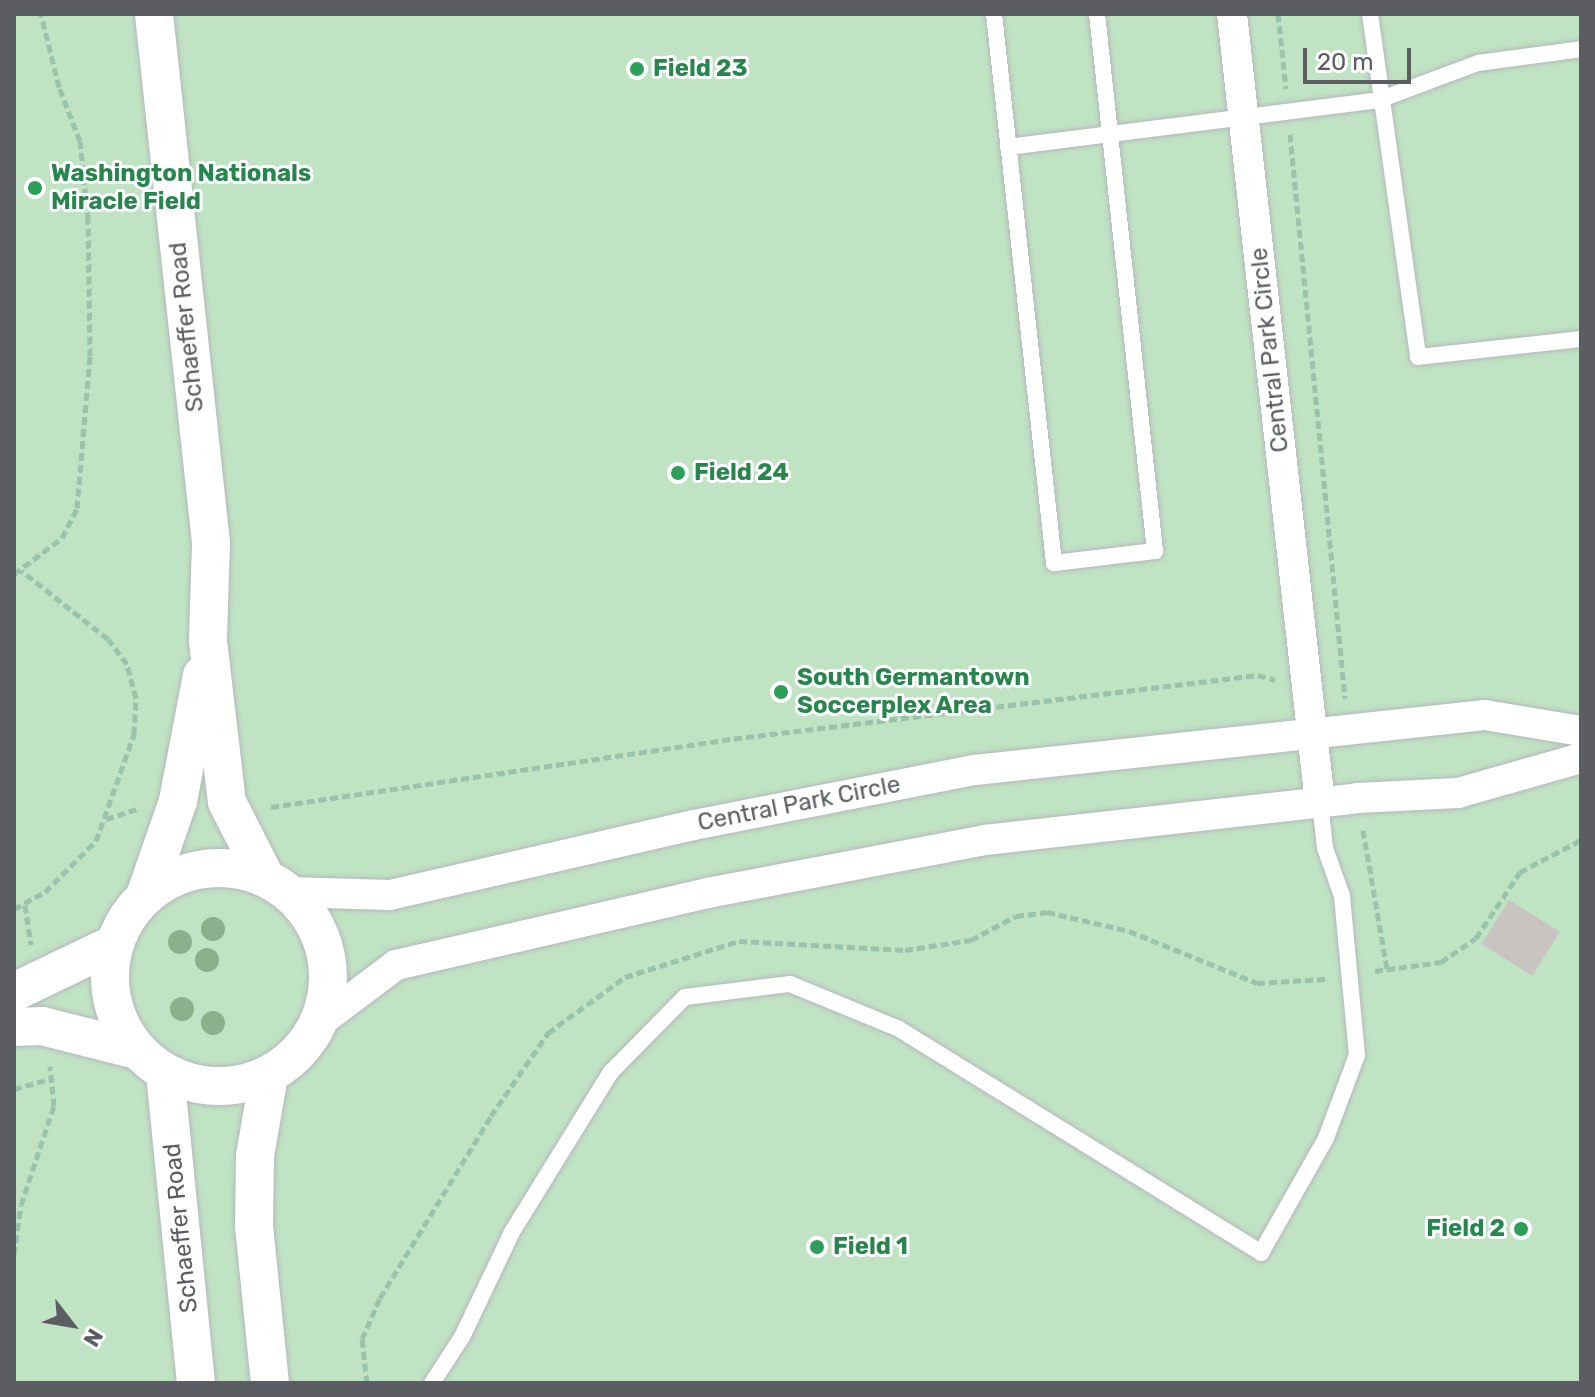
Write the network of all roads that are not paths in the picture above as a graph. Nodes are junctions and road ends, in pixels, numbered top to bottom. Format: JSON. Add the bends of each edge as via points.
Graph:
{"nodes":[{"id":1,"x":154,"y":14,"type":"edge"},
{"id":2,"x":994,"y":14,"type":"edge"},
{"id":3,"x":1097,"y":14,"type":"edge"},
{"id":4,"x":1232,"y":14,"type":"edge"},
{"id":5,"x":1370,"y":14,"type":"edge"},
{"id":6,"x":1581,"y":49,"type":"edge"},
{"id":7,"x":1379,"y":100,"type":"junction"},
{"id":8,"x":1244,"y":120,"type":"junction"},
{"id":9,"x":1110,"y":135,"type":"junction"},
{"id":10,"x":1008,"y":147,"type":"junction"},
{"id":11,"x":1581,"y":339,"type":"edge"},
{"id":12,"x":208,"y":641,"type":"junction"},
{"id":13,"x":1581,"y":731,"type":"edge"},
{"id":14,"x":1314,"y":735,"type":"junction"},
{"id":15,"x":1581,"y":758,"type":"edge"},
{"id":16,"x":1320,"y":803,"type":"junction"},
{"id":17,"x":277,"y":885,"type":"junction"},
{"id":18,"x":145,"y":896,"type":"junction"},
{"id":19,"x":110,"y":946,"type":"junction"},
{"id":20,"x":14,"y":992,"type":"edge"},
{"id":21,"x":320,"y":1022,"type":"junction"},
{"id":22,"x":28,"y":1027,"type":"edge"},
{"id":23,"x":151,"y":1062,"type":"junction"},
{"id":24,"x":269,"y":1075,"type":"junction"},
{"id":25,"x":196,"y":1383,"type":"edge"},
{"id":26,"x":270,"y":1383,"type":"edge"},
{"id":27,"x":432,"y":1383,"type":"edge"}],
"edges":[{"from":1,"to":12,"type":"street","name":"Schaeffer Road","via":[[211,543]]},
{"from":2,"to":10,"type":"lane"},
{"from":3,"to":9,"type":"lane"},
{"from":4,"to":8,"type":"street","name":"Central Park Circle"},
{"from":5,"to":7,"type":"lane"},
{"from":6,"to":7,"type":"lane","via":[[1478,63]]},
{"from":7,"to":8,"type":"lane"},
{"from":7,"to":11,"type":"lane","via":[[1418,357]]},
{"from":8,"to":9,"type":"lane"},
{"from":8,"to":14,"type":"street","name":"Central Park Circle"},
{"from":9,"to":10,"type":"lane"},
{"from":9,"to":10,"type":"lane","via":[[1155,551],[1054,563]]},
{"from":12,"to":17,"type":"street","name":"Schaeffer Road","via":[[227,802]]},
{"from":12,"to":18,"type":"street","name":"Schaeffer Road","via":[[178,801]]},
{"from":13,"to":14,"type":"street","name":"Central Park Circle","via":[[1485,715],[1377,723]]},
{"from":14,"to":16,"type":"street","name":"Central Park Circle"},
{"from":14,"to":17,"type":"street","name":"Central Park Circle","via":[[975,770],[694,825],[390,895]]},
{"from":15,"to":16,"type":"street","via":[[1458,793]]},
{"from":16,"to":21,"type":"street","via":[[985,840],[708,893],[396,965]]},
{"from":16,"to":27,"type":"lane","via":[[1325,848],[1342,896],[1357,1055],[1326,1138],[1261,1253],[899,1029],[790,984],[685,997],[611,1072],[512,1232],[462,1337]]},
{"from":17,"to":18,"type":"street","via":[[233,868],[204,868],[171,878]]},
{"from":17,"to":21,"type":"street","via":[[312,917],[327,952],[329,989]]},
{"from":18,"to":19,"type":"street"},
{"from":19,"to":20,"type":"street"},
{"from":19,"to":23,"type":"street","via":[[110,990],[119,1021]]},
{"from":21,"to":24,"type":"street","via":[[295,1056]]},
{"from":22,"to":23,"type":"street"},
{"from":23,"to":24,"type":"street","via":[[206,1087],[241,1085]]},
{"from":23,"to":25,"type":"street","name":"Schaeffer Road"},
{"from":24,"to":26,"type":"street","via":[[255,1156],[254,1226]]}]}
